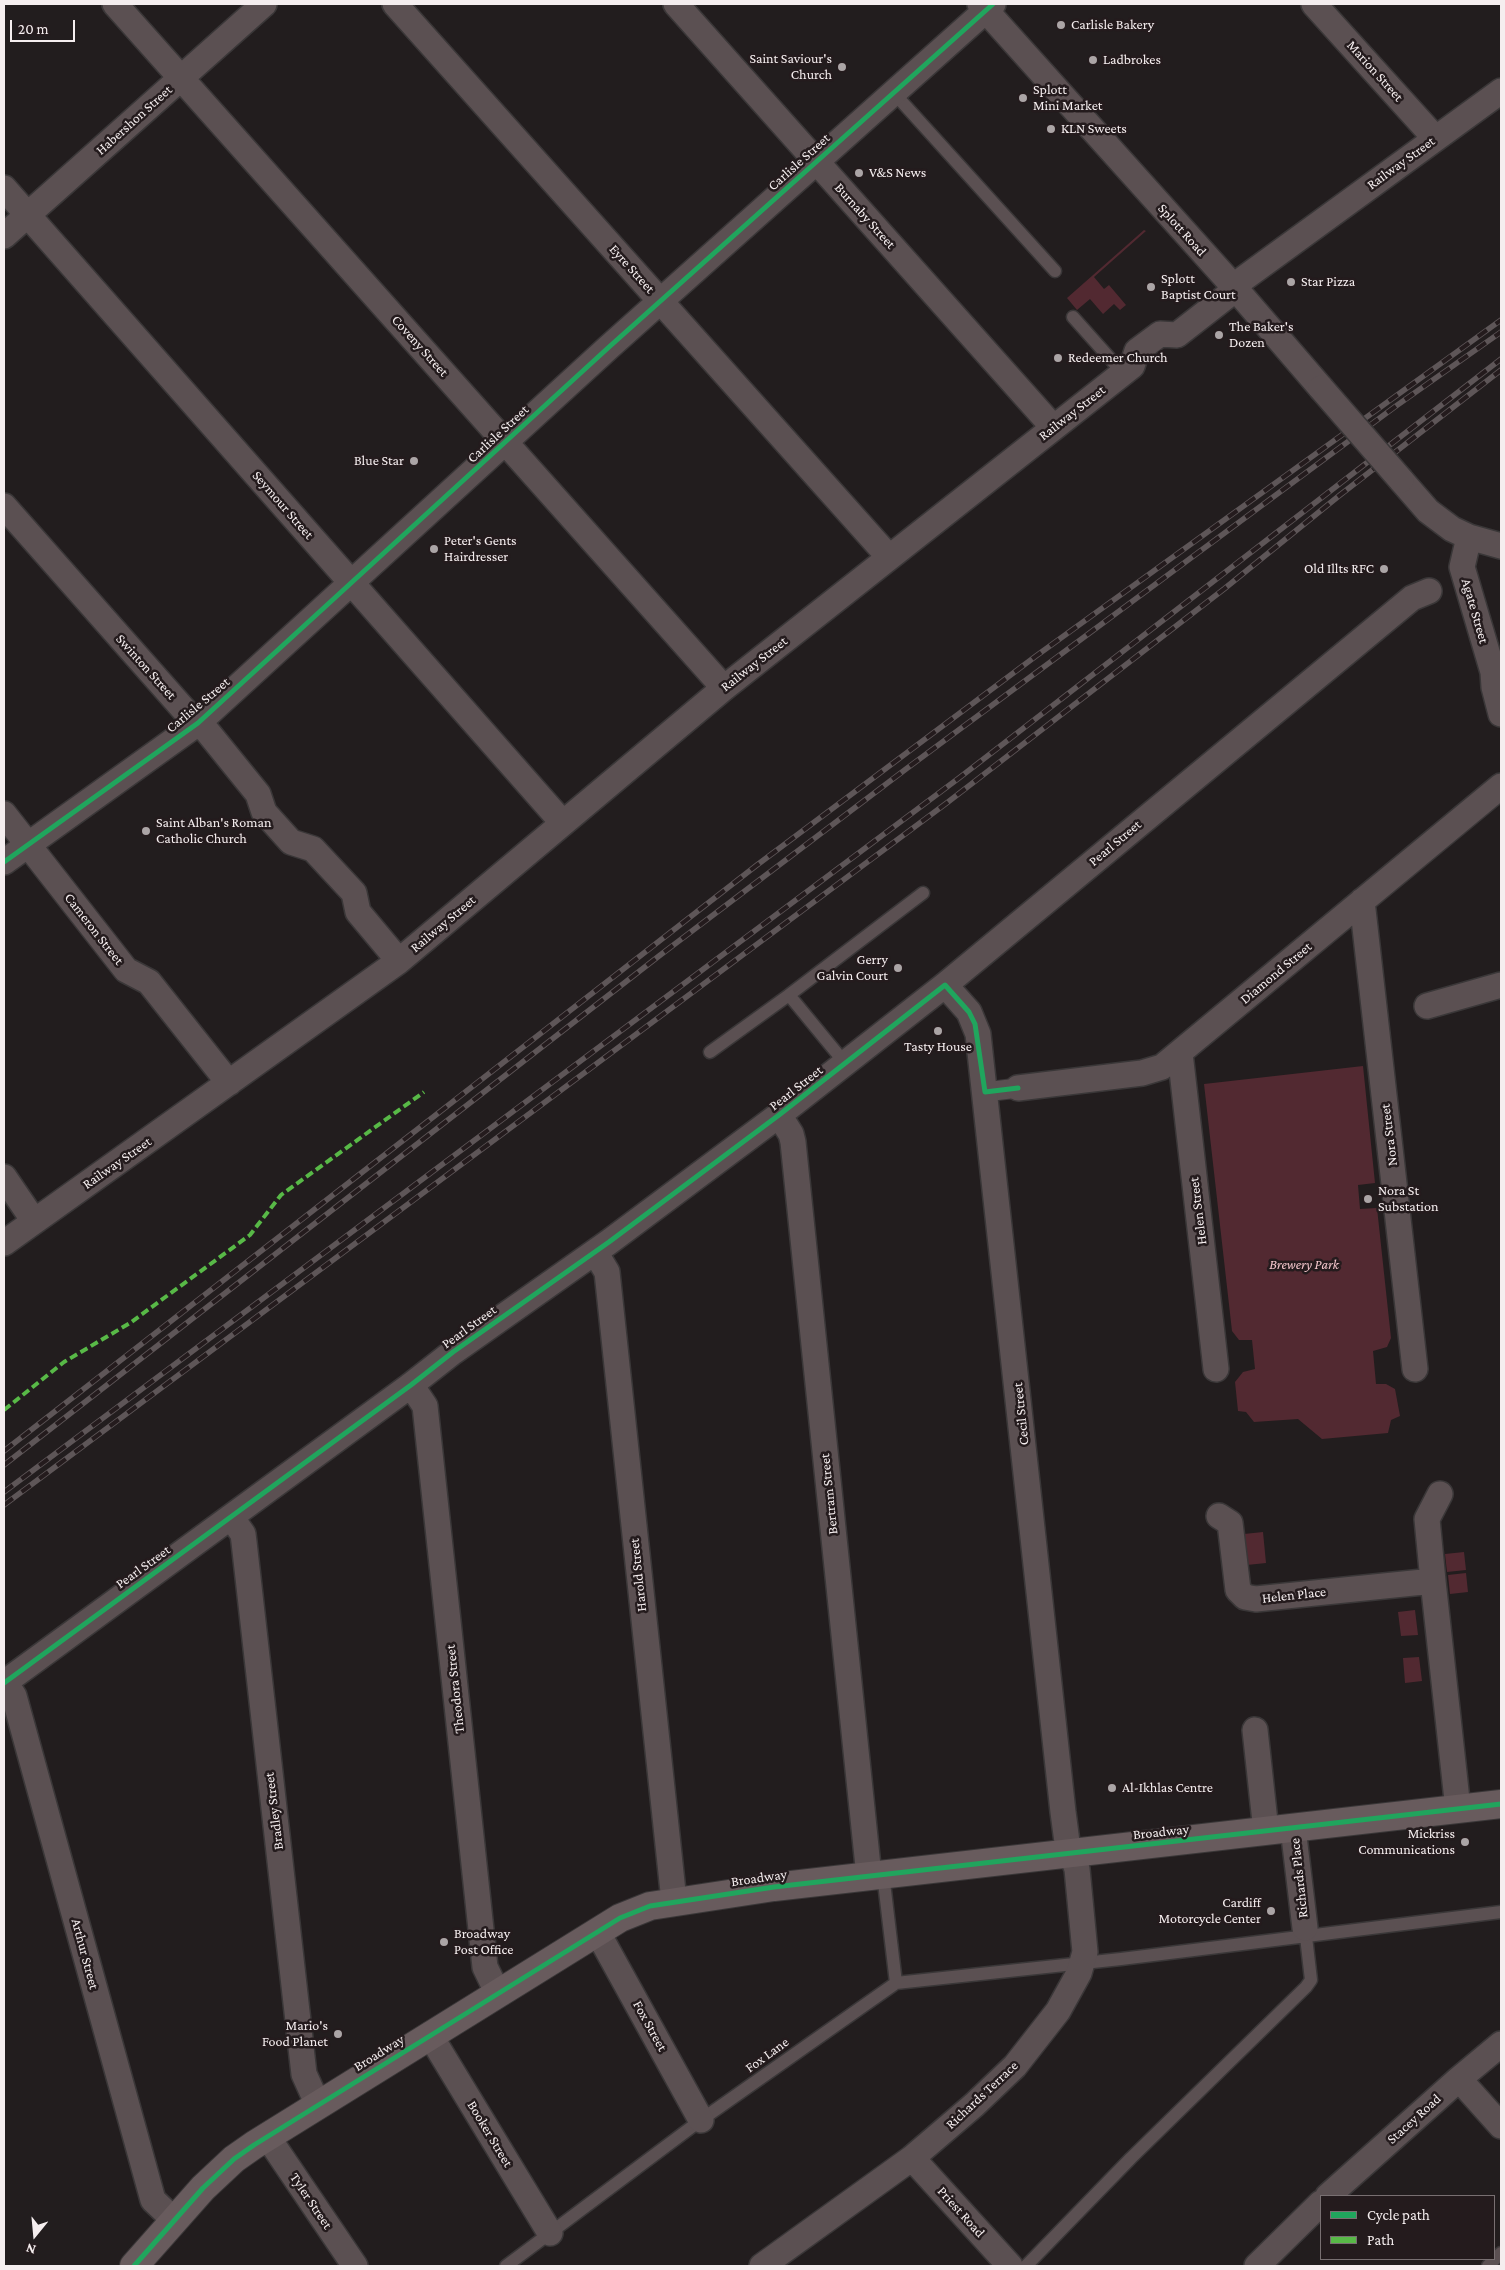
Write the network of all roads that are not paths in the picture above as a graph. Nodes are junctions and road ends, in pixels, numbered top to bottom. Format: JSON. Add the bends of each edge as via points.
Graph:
{"nodes":[{"id":1,"x":115,"y":4,"type":"edge"},
{"id":2,"x":264,"y":4,"type":"edge"},
{"id":3,"x":395,"y":4,"type":"edge"},
{"id":4,"x":676,"y":4,"type":"edge"},
{"id":5,"x":1314,"y":4,"type":"edge"},
{"id":6,"x":986,"y":6,"type":"edge"},
{"id":7,"x":181,"y":78,"type":"junction"},
{"id":8,"x":1501,"y":91,"type":"edge"},
{"id":9,"x":893,"y":92,"type":"junction"},
{"id":10,"x":1435,"y":138,"type":"junction"},
{"id":11,"x":816,"y":162,"type":"junction"},
{"id":12,"x":4,"y":188,"type":"edge"},
{"id":13,"x":28,"y":214,"type":"junction"},
{"id":14,"x":4,"y":236,"type":"edge"},
{"id":15,"x":1055,"y":270,"type":"dead end"},
{"id":16,"x":1235,"y":288,"type":"junction"},
{"id":17,"x":660,"y":301,"type":"junction"},
{"id":18,"x":1073,"y":317,"type":"dead end"},
{"id":19,"x":1123,"y":373,"type":"junction"},
{"id":20,"x":1053,"y":427,"type":"junction"},
{"id":21,"x":506,"y":443,"type":"junction"},
{"id":22,"x":4,"y":506,"type":"edge"},
{"id":23,"x":1469,"y":538,"type":"junction"},
{"id":24,"x":1501,"y":546,"type":"edge"},
{"id":25,"x":889,"y":557,"type":"junction"},
{"id":26,"x":351,"y":582,"type":"junction"},
{"id":27,"x":1429,"y":591,"type":"dead end"},
{"id":28,"x":724,"y":688,"type":"junction"},
{"id":29,"x":1501,"y":714,"type":"edge"},
{"id":30,"x":198,"y":723,"type":"junction"},
{"id":31,"x":1501,"y":786,"type":"edge"},
{"id":32,"x":4,"y":814,"type":"edge"},
{"id":33,"x":562,"y":822,"type":"junction"},
{"id":34,"x":28,"y":845,"type":"junction"},
{"id":35,"x":4,"y":862,"type":"edge"},
{"id":36,"x":923,"y":893,"type":"dead end"},
{"id":37,"x":1362,"y":901,"type":"junction"},
{"id":38,"x":399,"y":961,"type":"junction"},
{"id":39,"x":945,"y":985,"type":"junction"},
{"id":40,"x":1501,"y":985,"type":"edge"},
{"id":41,"x":789,"y":995,"type":"junction"},
{"id":42,"x":1427,"y":1006,"type":"dead end"},
{"id":43,"x":710,"y":1052,"type":"dead end"},
{"id":44,"x":1180,"y":1053,"type":"junction"},
{"id":45,"x":845,"y":1063,"type":"junction"},
{"id":46,"x":229,"y":1083,"type":"junction"},
{"id":47,"x":1018,"y":1088,"type":"joint"},
{"id":48,"x":985,"y":1092,"type":"junction"},
{"id":49,"x":779,"y":1115,"type":"junction"},
{"id":50,"x":4,"y":1178,"type":"edge"},
{"id":51,"x":34,"y":1221,"type":"junction"},
{"id":52,"x":4,"y":1243,"type":"edge"},
{"id":53,"x":595,"y":1252,"type":"junction"},
{"id":54,"x":1216,"y":1369,"type":"dead end"},
{"id":55,"x":1415,"y":1369,"type":"dead end"},
{"id":56,"x":411,"y":1385,"type":"junction"},
{"id":57,"x":1440,"y":1494,"type":"dead end"},
{"id":58,"x":1219,"y":1516,"type":"dead end"},
{"id":59,"x":231,"y":1517,"type":"junction"},
{"id":60,"x":1433,"y":1581,"type":"junction"},
{"id":61,"x":4,"y":1682,"type":"edge"},
{"id":62,"x":1255,"y":1730,"type":"dead end"},
{"id":63,"x":1501,"y":1804,"type":"edge"},
{"id":64,"x":1458,"y":1809,"type":"junction"},
{"id":65,"x":1293,"y":1828,"type":"junction"},
{"id":66,"x":1266,"y":1831,"type":"junction"},
{"id":67,"x":1072,"y":1853,"type":"junction"},
{"id":68,"x":876,"y":1875,"type":"junction"},
{"id":69,"x":674,"y":1901,"type":"junction"},
{"id":70,"x":1501,"y":1912,"type":"edge"},
{"id":71,"x":1305,"y":1932,"type":"junction"},
{"id":72,"x":598,"y":1933,"type":"junction"},
{"id":73,"x":1083,"y":1962,"type":"junction"},
{"id":74,"x":896,"y":1983,"type":"junction"},
{"id":75,"x":498,"y":1994,"type":"junction"},
{"id":76,"x":430,"y":2035,"type":"junction"},
{"id":77,"x":1501,"y":2044,"type":"edge"},
{"id":78,"x":1459,"y":2079,"type":"junction"},
{"id":79,"x":318,"y":2105,"type":"junction"},
{"id":80,"x":701,"y":2120,"type":"junction"},
{"id":81,"x":1501,"y":2126,"type":"edge"},
{"id":82,"x":267,"y":2136,"type":"junction"},
{"id":83,"x":912,"y":2158,"type":"junction"},
{"id":84,"x":1329,"y":2195,"type":"edge"},
{"id":85,"x":1320,"y":2204,"type":"edge"},
{"id":86,"x":174,"y":2220,"type":"junction"},
{"id":87,"x":550,"y":2233,"type":"junction"},
{"id":88,"x":134,"y":2266,"type":"edge"},
{"id":89,"x":355,"y":2266,"type":"edge"},
{"id":90,"x":506,"y":2266,"type":"edge"},
{"id":91,"x":762,"y":2266,"type":"edge"},
{"id":92,"x":1010,"y":2266,"type":"edge"},
{"id":93,"x":1026,"y":2266,"type":"edge"},
{"id":94,"x":1257,"y":2266,"type":"edge"}],
"edges":[{"from":1,"to":7,"type":"street","name":"Coveny Street"},
{"from":2,"to":7,"type":"street","name":"Habershon Street"},
{"from":3,"to":17,"type":"street","name":"Eyre Street"},
{"from":4,"to":11,"type":"street","name":"Burnaby Street"},
{"from":5,"to":10,"type":"street","name":"Marion Street"},
{"from":6,"to":9,"type":"street","name":"Carlisle Street"},
{"from":6,"to":16,"type":"street","name":"Splott Road"},
{"from":7,"to":13,"type":"street","name":"Habershon Street"},
{"from":7,"to":21,"type":"street","name":"Coveny Street"},
{"from":8,"to":10,"type":"street","name":"Railway Street"},
{"from":9,"to":11,"type":"street","name":"Carlisle Street"},
{"from":9,"to":15,"type":"lane"},
{"from":10,"to":16,"type":"street","name":"Railway Street"},
{"from":11,"to":17,"type":"street","name":"Carlisle Street"},
{"from":11,"to":20,"type":"street","name":"Burnaby Street"},
{"from":12,"to":13,"type":"street","name":"Seymour Street"},
{"from":13,"to":14,"type":"street","name":"Habershon Street"},
{"from":13,"to":26,"type":"street","name":"Seymour Street"},
{"from":16,"to":19,"type":"street","name":"Railway Street","via":[[1177,335],[1160,334],[1137,351],[1132,366]]},
{"from":16,"to":23,"type":"street","name":"Splott Road","bridge":true,"via":[[1400,480],[1440,521]]},
{"from":17,"to":21,"type":"street","name":"Carlisle Street"},
{"from":17,"to":25,"type":"street","name":"Eyre Street"},
{"from":18,"to":19,"type":"lane"},
{"from":19,"to":20,"type":"street","name":"Railway Street"},
{"from":20,"to":25,"type":"street","name":"Railway Street"},
{"from":21,"to":26,"type":"street","name":"Carlisle Street"},
{"from":21,"to":28,"type":"street","name":"Coveny Street"},
{"from":22,"to":30,"type":"street","name":"Swinton Street"},
{"from":23,"to":24,"type":"street","name":"Splott Road"},
{"from":23,"to":29,"type":"street","name":"Agate Street","via":[[1462,567],[1493,672]]},
{"from":25,"to":28,"type":"street","name":"Railway Street"},
{"from":26,"to":30,"type":"street","name":"Carlisle Street"},
{"from":26,"to":33,"type":"street","name":"Seymour Street"},
{"from":27,"to":39,"type":"street","name":"Pearl Street","via":[[1412,598]]},
{"from":28,"to":33,"type":"street","name":"Railway Street"},
{"from":30,"to":34,"type":"street","name":"Carlisle Street"},
{"from":30,"to":38,"type":"street","name":"Swinton Street","via":[[258,794],[264,812],[291,842],[313,849],[354,893],[358,912]]},
{"from":31,"to":37,"type":"street","name":"Diamond Street"},
{"from":32,"to":34,"type":"street","name":"Cameron Street"},
{"from":33,"to":38,"type":"street","name":"Railway Street"},
{"from":34,"to":35,"type":"street","name":"Carlisle Street"},
{"from":34,"to":46,"type":"street","name":"Cameron Street","via":[[126,970],[149,982]]},
{"from":36,"to":41,"type":"lane"},
{"from":37,"to":44,"type":"street","name":"Diamond Street"},
{"from":37,"to":55,"type":"street","name":"Nora Street"},
{"from":38,"to":46,"type":"street","name":"Railway Street"},
{"from":39,"to":45,"type":"street","name":"Pearl Street"},
{"from":39,"to":48,"type":"street","name":"Cecil Street","via":[[970,1012],[975,1024]]},
{"from":40,"to":42,"type":"street"},
{"from":41,"to":43,"type":"lane"},
{"from":41,"to":45,"type":"lane"},
{"from":44,"to":47,"type":"street","name":"Diamond Street","via":[[1153,1071]]},
{"from":44,"to":54,"type":"street","name":"Helen Street"},
{"from":45,"to":49,"type":"street","name":"Pearl Street"},
{"from":46,"to":51,"type":"street","name":"Railway Street"},
{"from":47,"to":48,"type":"street"},
{"from":48,"to":67,"type":"street","name":"Cecil Street","via":[[1063,1812],[1067,1842]]},
{"from":49,"to":53,"type":"street","name":"Pearl Street"},
{"from":49,"to":68,"type":"street","name":"Bertram Street","via":[[793,1142]]},
{"from":50,"to":51,"type":"street"},
{"from":51,"to":52,"type":"street","name":"Railway Street"},
{"from":53,"to":56,"type":"street","name":"Pearl Street"},
{"from":53,"to":69,"type":"street","name":"Harold Street","via":[[607,1272]]},
{"from":56,"to":59,"type":"street","name":"Pearl Street"},
{"from":56,"to":75,"type":"street","name":"Theodora Street","via":[[425,1406],[485,1967]]},
{"from":57,"to":60,"type":"street","via":[[1427,1518]]},
{"from":58,"to":60,"type":"street","name":"Helen Place","via":[[1230,1523],[1238,1590],[1245,1598]]},
{"from":59,"to":61,"type":"street","name":"Pearl Street"},
{"from":59,"to":79,"type":"street","name":"Bradley Street","via":[[243,1534],[304,2074]]},
{"from":60,"to":64,"type":"street"},
{"from":61,"to":86,"type":"street","name":"Arthur Street","via":[[14,1696],[153,2200]]},
{"from":62,"to":66,"type":"street"},
{"from":63,"to":64,"type":"main road","name":"Broadway"},
{"from":64,"to":65,"type":"main road","name":"Broadway"},
{"from":65,"to":66,"type":"main road","name":"Broadway"},
{"from":65,"to":71,"type":"street","name":"Richards Place"},
{"from":66,"to":67,"type":"main road","name":"Broadway"},
{"from":67,"to":68,"type":"main road","name":"Broadway"},
{"from":67,"to":73,"type":"street","name":"Richards Terrace","via":[[1077,1868],[1085,1942]]},
{"from":68,"to":69,"type":"main road","name":"Broadway"},
{"from":68,"to":74,"type":"lane"},
{"from":69,"to":72,"type":"main road","name":"Broadway","via":[[632,1912]]},
{"from":70,"to":71,"type":"lane","name":"Fox Lane"},
{"from":71,"to":73,"type":"lane","name":"Fox Lane"},
{"from":71,"to":93,"type":"lane","via":[[1311,1980],[1306,1987]]},
{"from":72,"to":75,"type":"main road","name":"Broadway"},
{"from":72,"to":80,"type":"street","name":"Fox Street"},
{"from":73,"to":74,"type":"lane","name":"Fox Lane"},
{"from":73,"to":83,"type":"street","name":"Richards Terrace","via":[[1058,2011],[1015,2066],[974,2106]]},
{"from":74,"to":80,"type":"lane","name":"Fox Lane"},
{"from":75,"to":76,"type":"main road","name":"Broadway"},
{"from":76,"to":79,"type":"main road","name":"Broadway"},
{"from":76,"to":87,"type":"street","name":"Booker Street"},
{"from":77,"to":78,"type":"street","name":"Stacey Road"},
{"from":78,"to":81,"type":"street"},
{"from":78,"to":84,"type":"street","name":"Stacey Road"},
{"from":79,"to":82,"type":"main road","name":"Broadway"},
{"from":80,"to":87,"type":"lane","name":"Fox Lane"},
{"from":82,"to":86,"type":"main road","name":"Broadway","via":[[217,2174]]},
{"from":82,"to":89,"type":"street","name":"Tyler Street"},
{"from":83,"to":91,"type":"street","name":"Richards Terrace"},
{"from":83,"to":92,"type":"street","name":"Priest Road"},
{"from":85,"to":94,"type":"street"},
{"from":86,"to":88,"type":"main road","name":"Broadway"},
{"from":87,"to":90,"type":"lane","name":"Fox Lane"}]}
